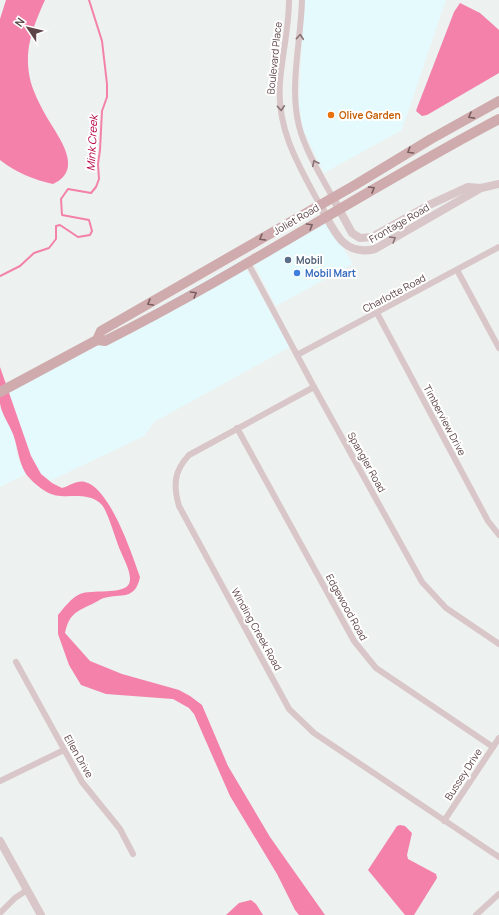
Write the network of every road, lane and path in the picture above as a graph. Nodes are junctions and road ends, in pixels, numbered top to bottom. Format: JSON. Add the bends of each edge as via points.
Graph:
{"nodes":[{"id":1,"x":289,"y":0,"type":"edge"},
{"id":2,"x":302,"y":0,"type":"edge"},
{"id":3,"x":499,"y":101,"type":"edge"},
{"id":4,"x":499,"y":119,"type":"edge"},
{"id":5,"x":499,"y":184,"type":"edge"},
{"id":6,"x":481,"y":188,"type":"junction"},
{"id":7,"x":332,"y":198,"type":"junction"},
{"id":8,"x":320,"y":205,"type":"junction"},
{"id":9,"x":338,"y":210,"type":"junction"},
{"id":10,"x":326,"y":216,"type":"junction"},
{"id":11,"x":499,"y":247,"type":"edge"},
{"id":12,"x":248,"y":263,"type":"junction"},
{"id":13,"x":457,"y":270,"type":"junction"},
{"id":14,"x":377,"y":313,"type":"junction"},
{"id":15,"x":97,"y":340,"type":"junction"},
{"id":16,"x":499,"y":348,"type":"edge"},
{"id":17,"x":297,"y":355,"type":"junction"},
{"id":18,"x":314,"y":387,"type":"junction"},
{"id":19,"x":0,"y":392,"type":"edge"},
{"id":20,"x":237,"y":428,"type":"junction"},
{"id":21,"x":499,"y":535,"type":"edge"},
{"id":22,"x":499,"y":644,"type":"edge"},
{"id":23,"x":16,"y":662,"type":"dead end"},
{"id":24,"x":499,"y":738,"type":"edge"},
{"id":25,"x":493,"y":747,"type":"junction"},
{"id":26,"x":64,"y":750,"type":"junction"},
{"id":27,"x":0,"y":781,"type":"edge"},
{"id":28,"x":444,"y":821,"type":"junction"},
{"id":29,"x":0,"y":841,"type":"edge"},
{"id":30,"x":133,"y":854,"type":"dead end"},
{"id":31,"x":499,"y":857,"type":"edge"},
{"id":32,"x":27,"y":890,"type":"junction"},
{"id":33,"x":499,"y":894,"type":"edge"},
{"id":34,"x":0,"y":913,"type":"edge"},
{"id":35,"x":41,"y":915,"type":"edge"},
{"id":36,"x":476,"y":915,"type":"edge"}],
"edges":[{"from":1,"to":8,"type":"street","name":"Boulevard Place","one_way":true,"via":[[280,83],[280,111],[285,135]]},
{"from":7,"to":2,"type":"street","one_way":true,"via":[[304,141],[296,112]]},
{"from":3,"to":7,"type":"main road","name":"Joliet Road","one_way":true},
{"from":9,"to":4,"type":"main road","name":"Joliet Road","one_way":true},
{"from":5,"to":6,"type":"street","name":"Frontage Road"},
{"from":6,"to":9,"type":"street","name":"Frontage Road","via":[[468,187],[429,205],[372,237],[360,238],[352,233]]},
{"from":10,"to":6,"type":"street","name":"Frontage Road","one_way":true,"via":[[342,242],[357,251],[366,251],[375,249]]},
{"from":7,"to":8,"type":"main road","name":"Joliet Road"},
{"from":7,"to":9,"type":"street","name":"Frontage Road"},
{"from":8,"to":10,"type":"street","name":"Frontage Road"},
{"from":8,"to":15,"type":"main road","name":"Joliet Road","one_way":true,"via":[[101,331]]},
{"from":9,"to":10,"type":"main road","name":"Joliet Road"},
{"from":12,"to":10,"type":"main road","name":"Joliet Road","one_way":true},
{"from":11,"to":13,"type":"street","name":"Charlotte Road"},
{"from":15,"to":12,"type":"main road","name":"Joliet Road","one_way":true,"via":[[105,340],[150,318]]},
{"from":12,"to":17,"type":"street","name":"Spangler Road"},
{"from":13,"to":14,"type":"street","name":"Charlotte Road"},
{"from":13,"to":16,"type":"street"},
{"from":14,"to":17,"type":"street","name":"Charlotte Road"},
{"from":14,"to":21,"type":"street","name":"Timberview Drive","via":[[488,521]]},
{"from":15,"to":19,"type":"main road","name":"Joliet Road"},
{"from":17,"to":18,"type":"street","name":"Spangler Road"},
{"from":18,"to":20,"type":"street","name":"Winding Creek Road"},
{"from":18,"to":22,"type":"street","name":"Spangler Road","via":[[422,582],[446,608]]},
{"from":20,"to":25,"type":"street","name":"Edgewood Road","via":[[364,656],[376,668]]},
{"from":20,"to":28,"type":"street","name":"Winding Creek Road","via":[[189,455],[181,463],[176,472],[175,483],[179,506],[289,709],[314,734]]},
{"from":23,"to":26,"type":"street","name":"Ellen Drive"},
{"from":24,"to":25,"type":"street","name":"Bussey Drive"},
{"from":25,"to":28,"type":"street","name":"Bussey Drive"},
{"from":26,"to":27,"type":"street"},
{"from":26,"to":30,"type":"street","name":"Ellen Drive","via":[[82,782],[120,829]]},
{"from":28,"to":31,"type":"street","name":"Winding Creek Road"},
{"from":29,"to":32,"type":"street"},
{"from":32,"to":34,"type":"street"},
{"from":32,"to":35,"type":"street"},
{"from":33,"to":36,"type":"street"}]}
